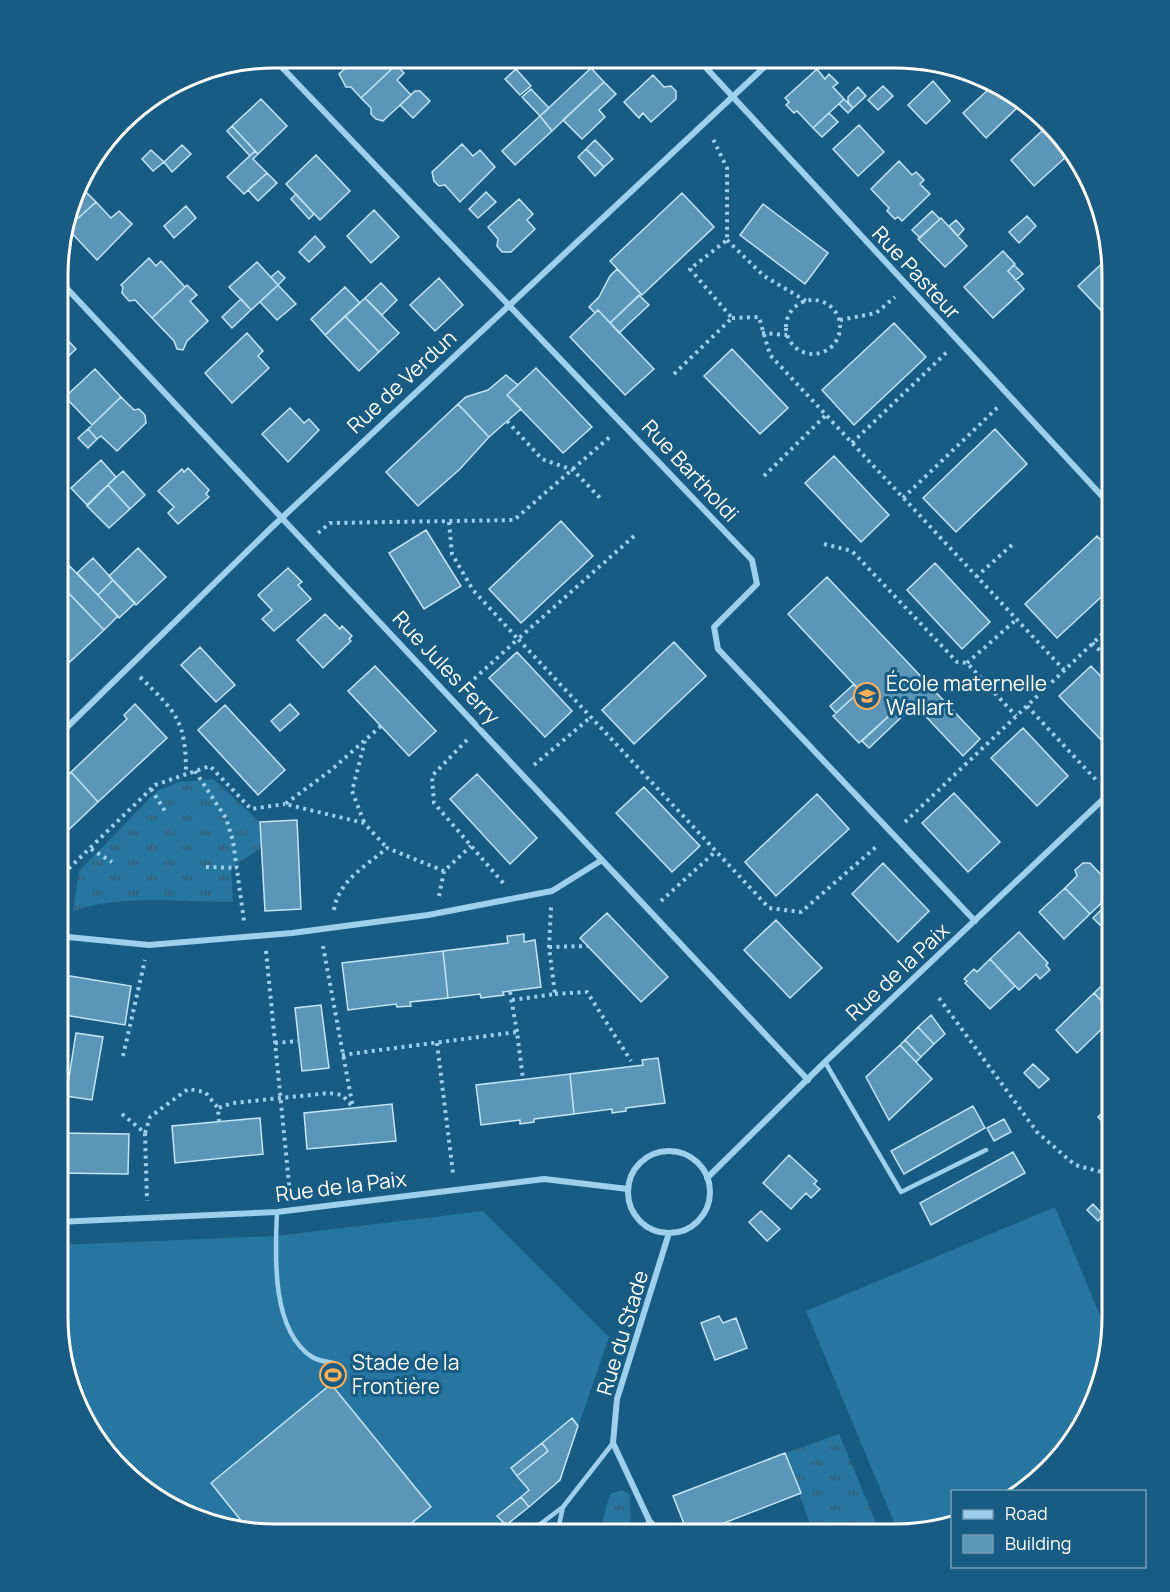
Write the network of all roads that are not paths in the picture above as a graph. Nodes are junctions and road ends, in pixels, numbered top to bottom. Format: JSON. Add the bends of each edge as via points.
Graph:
{"nodes":[{"id":1,"x":282,"y":68,"type":"edge"},
{"id":2,"x":706,"y":68,"type":"edge"},
{"id":3,"x":764,"y":68,"type":"edge"},
{"id":4,"x":734,"y":97,"type":"junction"},
{"id":5,"x":68,"y":290,"type":"edge"},
{"id":6,"x":508,"y":306,"type":"junction"},
{"id":7,"x":1102,"y":496,"type":"edge"},
{"id":8,"x":282,"y":518,"type":"junction"},
{"id":9,"x":68,"y":726,"type":"edge"},
{"id":10,"x":1102,"y":801,"type":"edge"},
{"id":11,"x":602,"y":860,"type":"junction"},
{"id":12,"x":975,"y":921,"type":"junction"},
{"id":13,"x":68,"y":937,"type":"edge"},
{"id":14,"x":825,"y":1062,"type":"junction"},
{"id":15,"x":808,"y":1080,"type":"junction"},
{"id":16,"x":986,"y":1150,"type":"dead end"},
{"id":17,"x":707,"y":1178,"type":"junction"},
{"id":18,"x":628,"y":1189,"type":"junction"},
{"id":19,"x":277,"y":1212,"type":"junction"},
{"id":20,"x":68,"y":1222,"type":"edge"},
{"id":21,"x":669,"y":1233,"type":"junction"},
{"id":22,"x":334,"y":1364,"type":"dead end"},
{"id":23,"x":613,"y":1443,"type":"junction"},
{"id":24,"x":563,"y":1507,"type":"junction"},
{"id":25,"x":649,"y":1520,"type":"junction"},
{"id":26,"x":540,"y":1524,"type":"edge"},
{"id":27,"x":559,"y":1524,"type":"edge"},
{"id":28,"x":648,"y":1524,"type":"edge"},
{"id":29,"x":652,"y":1524,"type":"edge"}],
"edges":[{"from":1,"to":6,"type":"street","name":"Rue Bartholdi"},
{"from":2,"to":4,"type":"street","name":"Rue Pasteur"},
{"from":3,"to":4,"type":"street","name":"Rue de Verdun"},
{"from":4,"to":6,"type":"street","name":"Rue de Verdun"},
{"from":4,"to":7,"type":"street","name":"Rue Pasteur"},
{"from":5,"to":8,"type":"street","name":"Rue Jules Ferry"},
{"from":6,"to":8,"type":"street","name":"Rue de Verdun"},
{"from":6,"to":12,"type":"street","name":"Rue Bartholdi","via":[[752,560],[757,584],[714,627],[718,649]]},
{"from":8,"to":9,"type":"street","name":"Rue de Verdun"},
{"from":8,"to":11,"type":"street","name":"Rue Jules Ferry"},
{"from":10,"to":12,"type":"street","name":"Rue de la Paix"},
{"from":11,"to":13,"type":"street","via":[[552,891],[434,914],[148,945]]},
{"from":11,"to":15,"type":"street","name":"Rue Jules Ferry"},
{"from":12,"to":14,"type":"street","name":"Rue de la Paix"},
{"from":14,"to":15,"type":"street","name":"Rue de la Paix"},
{"from":14,"to":16,"type":"lane","via":[[902,1192]]},
{"from":15,"to":17,"type":"street","name":"Rue de la Paix"},
{"from":17,"to":18,"type":"street","via":[[690,1157],[663,1152],[639,1164]]},
{"from":17,"to":21,"type":"street","via":[[709,1197],[703,1215],[682,1231]]},
{"from":18,"to":19,"type":"street","name":"Rue de la Paix","via":[[544,1179]]},
{"from":18,"to":21,"type":"street","via":[[634,1215],[656,1231]]},
{"from":19,"to":20,"type":"street","name":"Rue de la Paix"},
{"from":19,"to":22,"type":"lane","via":[[276,1294],[297,1345],[314,1359]]},
{"from":21,"to":23,"type":"street","name":"Rue du Stade","via":[[617,1399]]},
{"from":23,"to":24,"type":"lane"},
{"from":23,"to":25,"type":"street"},
{"from":24,"to":26,"type":"lane"},
{"from":24,"to":27,"type":"lane"},
{"from":25,"to":28,"type":"street"},
{"from":25,"to":29,"type":"street"}]}
